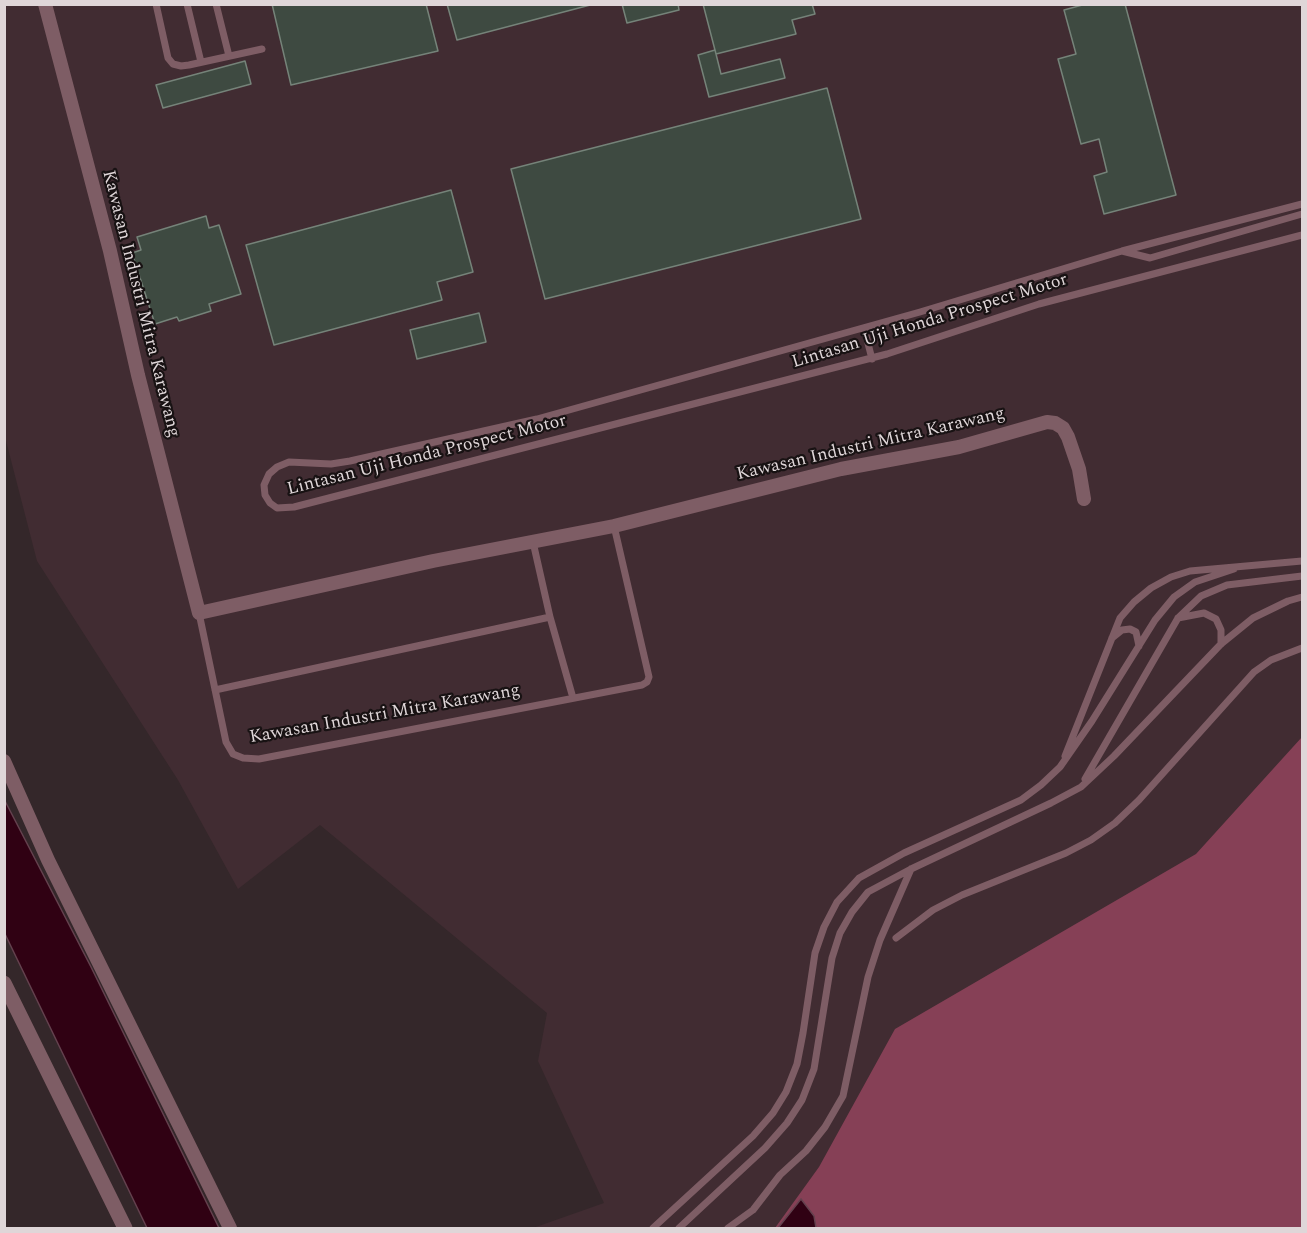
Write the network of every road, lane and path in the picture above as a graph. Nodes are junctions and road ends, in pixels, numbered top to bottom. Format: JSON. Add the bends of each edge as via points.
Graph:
{"nodes":[{"id":1,"x":45,"y":4,"type":"edge"},
{"id":2,"x":156,"y":4,"type":"edge"},
{"id":3,"x":187,"y":4,"type":"edge"},
{"id":4,"x":216,"y":4,"type":"edge"},
{"id":5,"x":262,"y":49,"type":"dead end"},
{"id":6,"x":229,"y":56,"type":"junction"},
{"id":7,"x":201,"y":62,"type":"junction"},
{"id":8,"x":1302,"y":204,"type":"edge"},
{"id":9,"x":1302,"y":214,"type":"edge"},
{"id":10,"x":1302,"y":235,"type":"edge"},
{"id":11,"x":1122,"y":250,"type":"junction"},
{"id":12,"x":864,"y":328,"type":"junction"},
{"id":13,"x":872,"y":358,"type":"junction"},
{"id":14,"x":1084,"y":499,"type":"dead end"},
{"id":15,"x":614,"y":526,"type":"junction"},
{"id":16,"x":533,"y":542,"type":"junction"},
{"id":17,"x":1302,"y":561,"type":"edge"},
{"id":18,"x":1234,"y":569,"type":"junction"},
{"id":19,"x":1302,"y":576,"type":"edge"},
{"id":20,"x":1302,"y":597,"type":"edge"},
{"id":21,"x":199,"y":613,"type":"junction"},
{"id":22,"x":550,"y":617,"type":"junction"},
{"id":23,"x":1178,"y":618,"type":"junction"},
{"id":24,"x":1112,"y":638,"type":"junction"},
{"id":25,"x":1221,"y":644,"type":"junction"},
{"id":26,"x":1139,"y":646,"type":"junction"},
{"id":27,"x":1302,"y":648,"type":"edge"},
{"id":28,"x":216,"y":690,"type":"junction"},
{"id":29,"x":573,"y":698,"type":"junction"},
{"id":30,"x":4,"y":761,"type":"edge"},
{"id":31,"x":1060,"y":767,"type":"junction"},
{"id":32,"x":1081,"y":787,"type":"junction"},
{"id":33,"x":910,"y":869,"type":"junction"},
{"id":34,"x":896,"y":938,"type":"dead end"},
{"id":35,"x":4,"y":983,"type":"edge"},
{"id":36,"x":125,"y":1228,"type":"edge"},
{"id":37,"x":230,"y":1228,"type":"edge"},
{"id":38,"x":653,"y":1228,"type":"edge"},
{"id":39,"x":679,"y":1228,"type":"edge"},
{"id":40,"x":728,"y":1228,"type":"edge"}],
"edges":[{"from":1,"to":21,"type":"street","name":"Kawasan Industri Mitra Karawang"},
{"from":2,"to":7,"type":"lane","via":[[168,58],[181,66]]},
{"from":3,"to":7,"type":"lane"},
{"from":4,"to":6,"type":"lane"},
{"from":5,"to":6,"type":"lane"},
{"from":6,"to":7,"type":"lane"},
{"from":8,"to":11,"type":"lane","name":"Lintasan Uji Honda Prospect Motor"},
{"from":9,"to":11,"type":"lane","via":[[1150,258]]},
{"from":10,"to":13,"type":"lane","name":"Lintasan Uji Honda Prospect Motor","via":[[1039,304]]},
{"from":11,"to":12,"type":"lane","name":"Lintasan Uji Honda Prospect Motor"},
{"from":12,"to":13,"type":"lane"},
{"from":12,"to":13,"type":"lane","name":"Lintasan Uji Honda Prospect Motor","via":[[537,419],[350,461],[289,462],[269,474],[265,495],[277,507],[294,507]]},
{"from":14,"to":15,"type":"street","name":"Kawasan Industri Mitra Karawang","via":[[1068,437],[1063,428],[1047,422],[959,447],[841,469]]},
{"from":15,"to":16,"type":"street","name":"Kawasan Industri Mitra Karawang"},
{"from":15,"to":29,"type":"lane","name":"Kawasan Industri Mitra Karawang","via":[[649,677],[642,685]]},
{"from":16,"to":21,"type":"street","name":"Kawasan Industri Mitra Karawang"},
{"from":16,"to":22,"type":"lane"},
{"from":17,"to":18,"type":"lane"},
{"from":18,"to":24,"type":"lane","via":[[1190,571],[1151,588],[1120,618]]},
{"from":18,"to":26,"type":"lane","via":[[1195,582],[1174,597]]},
{"from":19,"to":23,"type":"lane","via":[[1227,585],[1201,596]]},
{"from":20,"to":25,"type":"lane","via":[[1253,618]]},
{"from":21,"to":28,"type":"lane","name":"Kawasan Industri Mitra Karawang"},
{"from":22,"to":28,"type":"lane"},
{"from":22,"to":29,"type":"lane"},
{"from":23,"to":25,"type":"lane","via":[[1204,613],[1216,619]]},
{"from":23,"to":32,"type":"lane"},
{"from":24,"to":26,"type":"lane","via":[[1130,629],[1136,632]]},
{"from":24,"to":31,"type":"lane"},
{"from":25,"to":32,"type":"lane"},
{"from":26,"to":31,"type":"lane"},
{"from":27,"to":34,"type":"lane","via":[[1271,660],[1254,672],[1115,823],[1066,853],[933,910]]},
{"from":28,"to":29,"type":"lane","name":"Kawasan Industri Mitra Karawang","via":[[226,742],[233,754],[251,759]]},
{"from":30,"to":37,"type":"street","via":[[48,860]]},
{"from":31,"to":38,"type":"lane","via":[[1021,800],[904,853],[859,878],[837,902],[815,953],[797,1064],[786,1092],[753,1136]]},
{"from":32,"to":33,"type":"lane"},
{"from":33,"to":39,"type":"lane","via":[[868,892],[840,933],[832,957],[814,1069],[802,1100],[765,1148]]},
{"from":33,"to":40,"type":"lane","via":[[868,977],[843,1096],[806,1151],[780,1175],[753,1210]]},
{"from":35,"to":36,"type":"street"}]}
